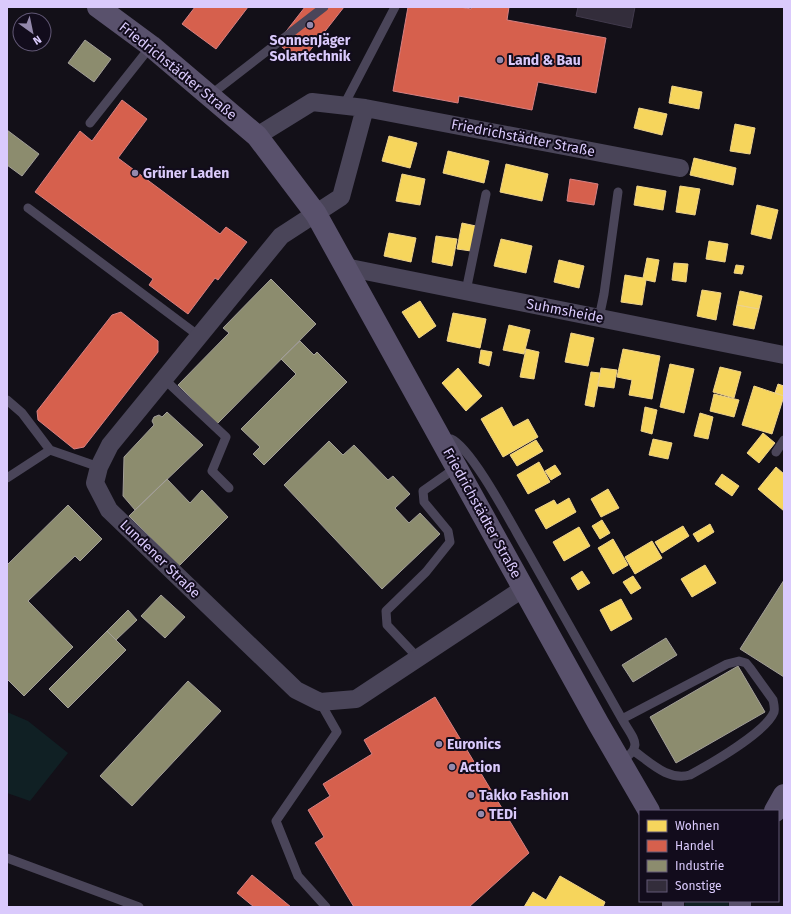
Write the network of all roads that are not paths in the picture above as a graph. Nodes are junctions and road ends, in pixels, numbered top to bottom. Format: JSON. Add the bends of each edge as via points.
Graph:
{"nodes":[{"id":1,"x":98,"y":7,"type":"edge"},
{"id":2,"x":324,"y":7,"type":"edge"},
{"id":3,"x":395,"y":7,"type":"edge"},
{"id":4,"x":151,"y":46,"type":"junction"},
{"id":5,"x":209,"y":96,"type":"junction"},
{"id":6,"x":344,"y":105,"type":"junction"},
{"id":7,"x":365,"y":108,"type":"junction"},
{"id":8,"x":90,"y":123,"type":"dead end"},
{"id":9,"x":257,"y":136,"type":"junction"},
{"id":10,"x":680,"y":168,"type":"dead end"},
{"id":11,"x":618,"y":192,"type":"dead end"},
{"id":12,"x":486,"y":194,"type":"dead end"},
{"id":13,"x":28,"y":208,"type":"dead end"},
{"id":14,"x":316,"y":214,"type":"junction"},
{"id":15,"x":345,"y":267,"type":"junction"},
{"id":16,"x":466,"y":291,"type":"junction"},
{"id":17,"x":599,"y":318,"type":"junction"},
{"id":18,"x":199,"y":336,"type":"junction"},
{"id":19,"x":784,"y":355,"type":"edge"},
{"id":20,"x":164,"y":379,"type":"junction"},
{"id":21,"x":7,"y":400,"type":"edge"},
{"id":22,"x":784,"y":440,"type":"edge"},
{"id":23,"x":443,"y":442,"type":"junction"},
{"id":24,"x":50,"y":450,"type":"junction"},
{"id":25,"x":776,"y":452,"type":"dead end"},
{"id":26,"x":99,"y":467,"type":"junction"},
{"id":27,"x":457,"y":467,"type":"junction"},
{"id":28,"x":7,"y":478,"type":"edge"},
{"id":29,"x":229,"y":488,"type":"dead end"},
{"id":30,"x":524,"y":588,"type":"junction"},
{"id":31,"x":418,"y":658,"type":"junction"},
{"id":32,"x":320,"y":702,"type":"junction"},
{"id":33,"x":622,"y":719,"type":"junction"},
{"id":34,"x":627,"y":756,"type":"junction"},
{"id":35,"x":784,"y":795,"type":"edge"},
{"id":36,"x":649,"y":810,"type":"edge"},
{"id":37,"x":776,"y":810,"type":"edge"},
{"id":38,"x":7,"y":858,"type":"edge"},
{"id":39,"x":140,"y":907,"type":"edge"},
{"id":40,"x":326,"y":907,"type":"edge"}],
"edges":[{"from":1,"to":4,"type":"street","name":"Friedrichstädter Straße"},
{"from":2,"to":5,"type":"lane"},
{"from":3,"to":6,"type":"lane"},
{"from":4,"to":5,"type":"street","name":"Friedrichstädter Straße"},
{"from":4,"to":8,"type":"lane"},
{"from":5,"to":9,"type":"street","name":"Friedrichstädter Straße"},
{"from":6,"to":7,"type":"street","name":"Friedrichstädter Straße"},
{"from":6,"to":9,"type":"street","name":"Friedrichstädter Straße","via":[[312,102]]},
{"from":7,"to":10,"type":"street","name":"Friedrichstädter Straße"},
{"from":7,"to":14,"type":"street","via":[[341,197]]},
{"from":9,"to":14,"type":"street","name":"Friedrichstädter Straße"},
{"from":11,"to":17,"type":"lane"},
{"from":12,"to":16,"type":"lane"},
{"from":13,"to":18,"type":"lane"},
{"from":14,"to":15,"type":"street","name":"Friedrichstädter Straße"},
{"from":14,"to":18,"type":"street","name":"Lundener Straße","via":[[281,236]]},
{"from":15,"to":16,"type":"street","name":"Suhmsheide"},
{"from":15,"to":23,"type":"street","name":"Friedrichstädter Straße"},
{"from":16,"to":17,"type":"street","name":"Suhmsheide"},
{"from":17,"to":19,"type":"street","name":"Suhmsheide"},
{"from":18,"to":20,"type":"street","name":"Lundener Straße"},
{"from":20,"to":26,"type":"street","name":"Lundener Straße","via":[[110,445]]},
{"from":20,"to":29,"type":"lane","via":[[226,437],[212,471]]},
{"from":21,"to":24,"type":"lane","via":[[22,413]]},
{"from":22,"to":25,"type":"lane"},
{"from":23,"to":27,"type":"street","name":"Friedrichstädter Straße"},
{"from":23,"to":33,"type":"lane","via":[[451,439],[456,441],[475,464]]},
{"from":24,"to":26,"type":"lane"},
{"from":24,"to":28,"type":"lane"},
{"from":26,"to":32,"type":"street","name":"Lundener Straße","via":[[95,483],[109,510],[296,690]]},
{"from":27,"to":30,"type":"street","name":"Friedrichstädter Straße"},
{"from":27,"to":31,"type":"lane","via":[[422,491],[424,502],[448,531],[450,542],[426,572],[386,612],[388,625]]},
{"from":30,"to":31,"type":"street"},
{"from":30,"to":34,"type":"street","name":"Friedrichstädter Straße","via":[[598,723]]},
{"from":31,"to":32,"type":"street","via":[[356,699]]},
{"from":32,"to":40,"type":"lane","via":[[337,732],[276,821],[298,876]]},
{"from":33,"to":34,"type":"lane","via":[[635,746]]},
{"from":33,"to":34,"type":"lane","via":[[710,672],[739,661],[746,663],[750,668],[775,706],[770,719],[750,737],[690,775],[673,776]]},
{"from":34,"to":36,"type":"street","name":"Friedrichstädter Straße"},
{"from":35,"to":37,"type":"street"},
{"from":38,"to":39,"type":"lane"}]}
